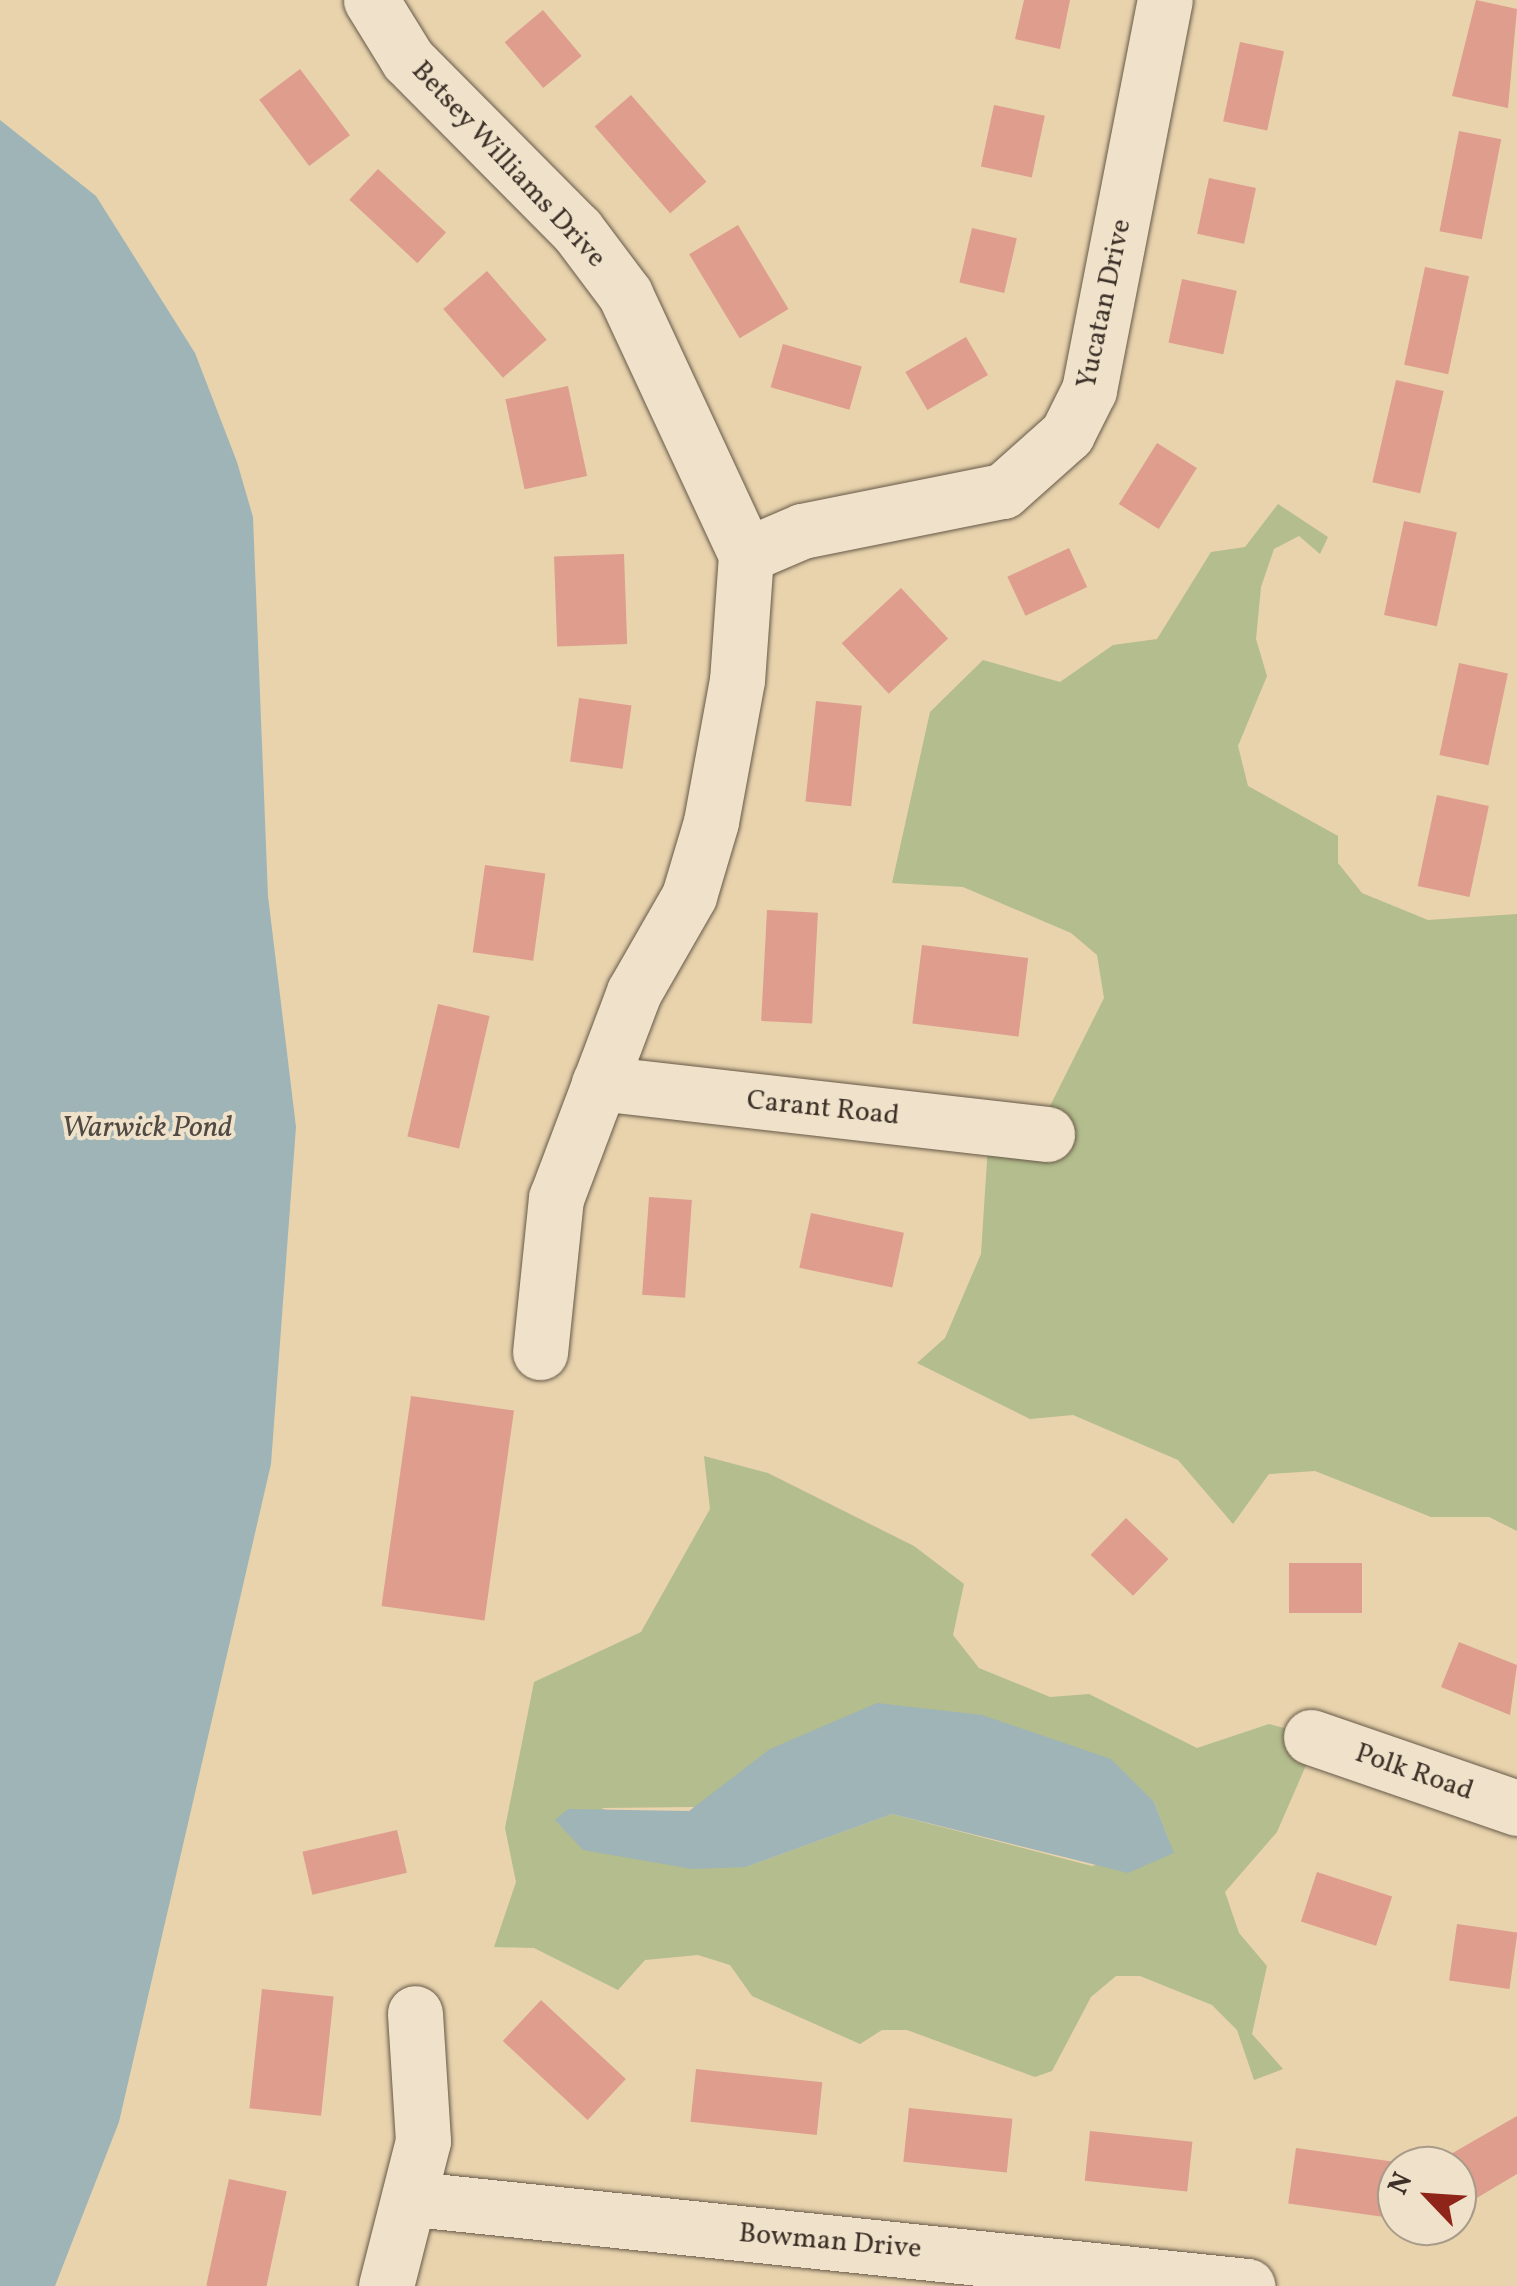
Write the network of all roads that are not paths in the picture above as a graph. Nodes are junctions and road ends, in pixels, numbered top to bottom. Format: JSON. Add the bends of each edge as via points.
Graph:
{"nodes":[{"id":1,"x":372,"y":0,"type":"edge"},
{"id":2,"x":1164,"y":0,"type":"edge"},
{"id":3,"x":746,"y":555,"type":"junction"},
{"id":4,"x":599,"y":1084,"type":"junction"},
{"id":5,"x":1047,"y":1134,"type":"dead end"},
{"id":6,"x":540,"y":1352,"type":"dead end"},
{"id":7,"x":1311,"y":1737,"type":"dead end"},
{"id":8,"x":1517,"y":1808,"type":"edge"},
{"id":9,"x":415,"y":2012,"type":"dead end"},
{"id":10,"x":414,"y":2199,"type":"junction"},
{"id":11,"x":386,"y":2286,"type":"edge"},
{"id":12,"x":1247,"y":2286,"type":"edge"}],
"edges":[{"from":1,"to":3,"type":"street","name":"Betsey Williams Drive","via":[[408,60],[577,230],[625,294]]},
{"from":2,"to":3,"type":"street","name":"Yucatan Drive","via":[[1089,390],[1067,434],[1003,492],[802,531]]},
{"from":3,"to":4,"type":"street","name":"Betsey Williams Drive","via":[[737,680],[711,822],[689,896],[634,992]]},
{"from":4,"to":5,"type":"street","name":"Carant Road"},
{"from":4,"to":6,"type":"street","name":"Betsey Williams Drive","via":[[556,1198]]},
{"from":7,"to":8,"type":"street","name":"Polk Road"},
{"from":9,"to":10,"type":"street","via":[[423,2141]]},
{"from":10,"to":11,"type":"street"},
{"from":10,"to":12,"type":"street","name":"Bowman Drive"}]}
